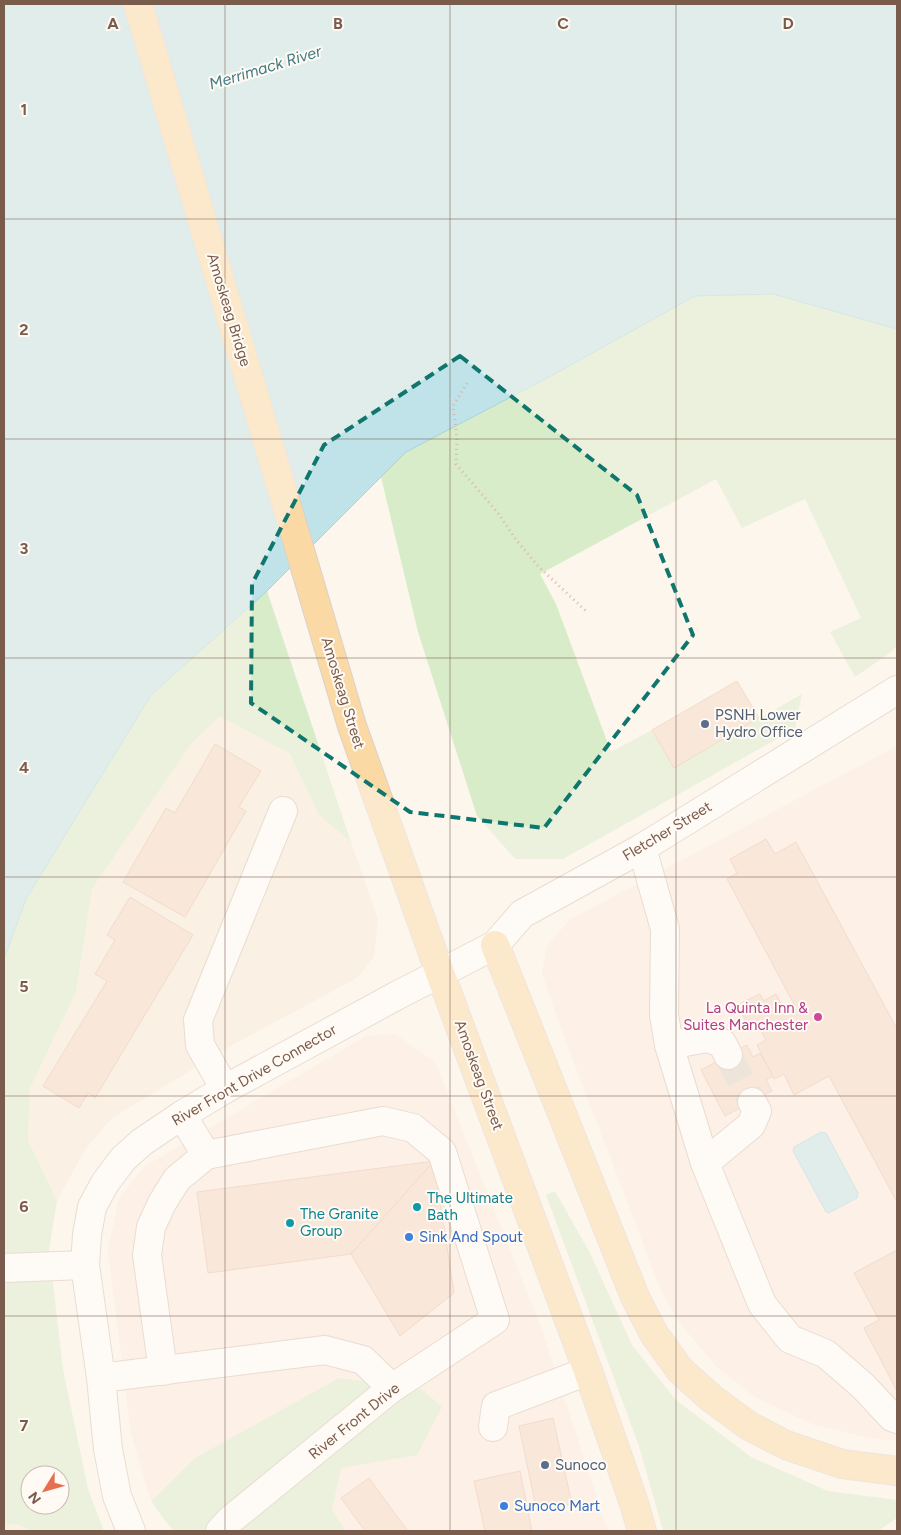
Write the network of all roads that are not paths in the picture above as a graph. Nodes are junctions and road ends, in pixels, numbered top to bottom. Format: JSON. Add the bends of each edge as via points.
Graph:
{"nodes":[{"id":1,"x":138,"y":4,"type":"edge"},
{"id":2,"x":320,"y":616,"type":"joint"},
{"id":3,"x":897,"y":690,"type":"edge"},
{"id":4,"x":283,"y":811,"type":"dead end"},
{"id":5,"x":642,"y":848,"type":"junction"},
{"id":6,"x":494,"y":946,"type":"junction"},
{"id":7,"x":440,"y":973,"type":"junction"},
{"id":8,"x":669,"y":1045,"type":"junction"},
{"id":9,"x":728,"y":1055,"type":"tunnel mouth"},
{"id":10,"x":225,"y":1088,"type":"junction"},
{"id":11,"x":752,"y":1102,"type":"tunnel mouth"},
{"id":12,"x":182,"y":1115,"type":"junction"},
{"id":13,"x":206,"y":1155,"type":"junction"},
{"id":14,"x":705,"y":1163,"type":"junction"},
{"id":15,"x":85,"y":1264,"type":"junction"},
{"id":16,"x":4,"y":1268,"type":"edge"},
{"id":17,"x":163,"y":1371,"type":"junction"},
{"id":18,"x":588,"y":1371,"type":"junction"},
{"id":19,"x":101,"y":1378,"type":"junction"},
{"id":20,"x":392,"y":1388,"type":"junction"},
{"id":21,"x":897,"y":1419,"type":"edge"},
{"id":22,"x":493,"y":1427,"type":"dead end"},
{"id":23,"x":897,"y":1471,"type":"edge"},
{"id":24,"x":128,"y":1530,"type":"edge"},
{"id":25,"x":220,"y":1531,"type":"edge"},
{"id":26,"x":642,"y":1531,"type":"edge"}],
"edges":[{"from":1,"to":2,"type":"main road","name":"Amoskeag Bridge"},
{"from":2,"to":7,"type":"main road","name":"Amoskeag Street","via":[[352,726]]},
{"from":3,"to":5,"type":"street","name":"Fletcher Street"},
{"from":4,"to":10,"type":"street","via":[[198,1020],[200,1045]]},
{"from":5,"to":6,"type":"street","name":"Fletcher Street","via":[[522,914]]},
{"from":5,"to":8,"type":"street","via":[[665,929],[664,1015]]},
{"from":6,"to":7,"type":"street","name":"Fletcher Street"},
{"from":6,"to":23,"type":"main road","via":[[635,1297],[654,1334],[680,1370],[710,1398],[749,1426],[786,1445],[842,1464]]},
{"from":7,"to":10,"type":"street","name":"River Front Drive Connector"},
{"from":7,"to":18,"type":"main road","name":"Amoskeag Street"},
{"from":8,"to":9,"type":"street","via":[[707,1038],[722,1043]]},
{"from":8,"to":14,"type":"street"},
{"from":10,"to":12,"type":"street","name":"River Front Drive Connector"},
{"from":11,"to":14,"type":"street","via":[[757,1111],[751,1124]]},
{"from":12,"to":13,"type":"street"},
{"from":12,"to":15,"type":"street","name":"River Front Drive Connector","via":[[122,1159],[105,1182],[92,1207]]},
{"from":13,"to":17,"type":"street","via":[[178,1179],[152,1226],[147,1255]]},
{"from":13,"to":20,"type":"street","name":"River Front Drive","via":[[383,1121],[413,1128],[442,1152],[494,1320]]},
{"from":14,"to":21,"type":"street","via":[[762,1304],[790,1339],[826,1354]]},
{"from":15,"to":16,"type":"street"},
{"from":15,"to":19,"type":"street","name":"River Front Drive Connector"},
{"from":17,"to":19,"type":"street"},
{"from":17,"to":20,"type":"street","via":[[325,1350],[363,1360]]},
{"from":18,"to":22,"type":"street","via":[[496,1406]]},
{"from":18,"to":26,"type":"main road","name":"Amoskeag Street"},
{"from":19,"to":24,"type":"street","name":"River Front Drive Connector","via":[[108,1449],[117,1496]]},
{"from":20,"to":25,"type":"street","name":"River Front Drive"}]}
